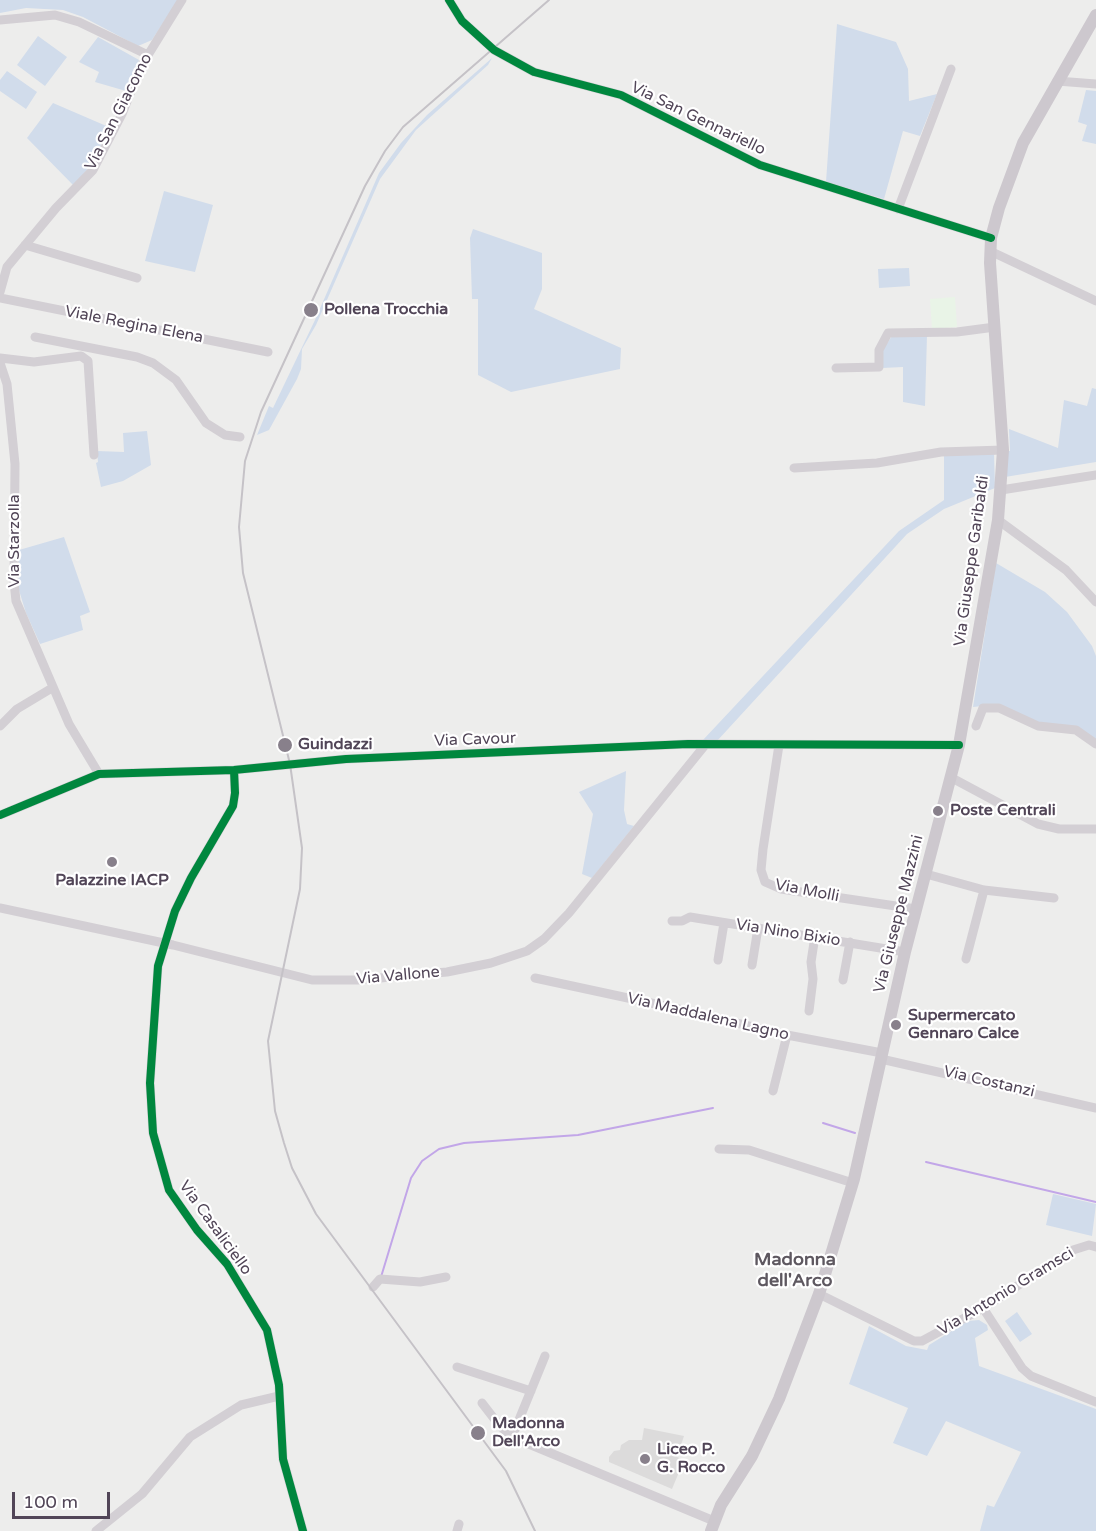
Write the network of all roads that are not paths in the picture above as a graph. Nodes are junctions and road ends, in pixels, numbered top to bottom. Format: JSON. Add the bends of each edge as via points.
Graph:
{"nodes":[{"id":1,"x":182,"y":0,"type":"edge"},
{"id":2,"x":449,"y":0,"type":"edge"},
{"id":3,"x":1096,"y":15,"type":"edge"},
{"id":4,"x":0,"y":20,"type":"edge"},
{"id":5,"x":148,"y":55,"type":"junction"},
{"id":6,"x":951,"y":69,"type":"dead end"},
{"id":7,"x":1057,"y":81,"type":"junction"},
{"id":8,"x":1096,"y":84,"type":"edge"},
{"id":9,"x":898,"y":209,"type":"junction"},
{"id":10,"x":991,"y":244,"type":"junction"},
{"id":11,"x":25,"y":245,"type":"junction"},
{"id":12,"x":137,"y":278,"type":"dead end"},
{"id":13,"x":0,"y":292,"type":"edge"},
{"id":14,"x":0,"y":298,"type":"edge"},
{"id":15,"x":1096,"y":301,"type":"edge"},
{"id":16,"x":995,"y":327,"type":"junction"},
{"id":17,"x":35,"y":337,"type":"dead end"},
{"id":18,"x":83,"y":346,"type":"junction"},
{"id":19,"x":268,"y":352,"type":"dead end"},
{"id":20,"x":81,"y":356,"type":"junction"},
{"id":21,"x":0,"y":360,"type":"edge"},
{"id":22,"x":836,"y":368,"type":"dead end"},
{"id":23,"x":240,"y":437,"type":"dead end"},
{"id":24,"x":1003,"y":450,"type":"junction"},
{"id":25,"x":94,"y":455,"type":"dead end"},
{"id":26,"x":794,"y":468,"type":"dead end"},
{"id":27,"x":1096,"y":475,"type":"edge"},
{"id":28,"x":1001,"y":490,"type":"junction"},
{"id":29,"x":998,"y":520,"type":"junction"},
{"id":30,"x":1096,"y":602,"type":"edge"},
{"id":31,"x":52,"y":688,"type":"junction"},
{"id":32,"x":0,"y":726,"type":"edge"},
{"id":33,"x":976,"y":726,"type":"dead end"},
{"id":34,"x":706,"y":744,"type":"junction"},
{"id":35,"x":1096,"y":744,"type":"edge"},
{"id":36,"x":779,"y":745,"type":"junction"},
{"id":37,"x":959,"y":746,"type":"junction"},
{"id":38,"x":234,"y":770,"type":"junction"},
{"id":39,"x":99,"y":774,"type":"junction"},
{"id":40,"x":952,"y":778,"type":"junction"},
{"id":41,"x":0,"y":815,"type":"edge"},
{"id":42,"x":1096,"y":830,"type":"edge"},
{"id":43,"x":926,"y":874,"type":"junction"},
{"id":44,"x":984,"y":891,"type":"junction"},
{"id":45,"x":1054,"y":898,"type":"dead end"},
{"id":46,"x":0,"y":908,"type":"edge"},
{"id":47,"x":916,"y":909,"type":"junction"},
{"id":48,"x":672,"y":921,"type":"dead end"},
{"id":49,"x":724,"y":922,"type":"junction"},
{"id":50,"x":758,"y":928,"type":"junction"},
{"id":51,"x":815,"y":936,"type":"junction"},
{"id":52,"x":850,"y":942,"type":"junction"},
{"id":53,"x":164,"y":944,"type":"junction"},
{"id":54,"x":905,"y":952,"type":"junction"},
{"id":55,"x":966,"y":959,"type":"dead end"},
{"id":56,"x":718,"y":960,"type":"dead end"},
{"id":57,"x":752,"y":965,"type":"dead end"},
{"id":58,"x":535,"y":978,"type":"dead end"},
{"id":59,"x":843,"y":980,"type":"dead end"},
{"id":60,"x":809,"y":1011,"type":"dead end"},
{"id":61,"x":787,"y":1035,"type":"junction"},
{"id":62,"x":881,"y":1056,"type":"junction"},
{"id":63,"x":773,"y":1092,"type":"dead end"},
{"id":64,"x":1096,"y":1108,"type":"edge"},
{"id":65,"x":719,"y":1149,"type":"dead end"},
{"id":66,"x":853,"y":1183,"type":"junction"},
{"id":67,"x":1096,"y":1247,"type":"edge"},
{"id":68,"x":446,"y":1277,"type":"dead end"},
{"id":69,"x":373,"y":1287,"type":"dead end"},
{"id":70,"x":819,"y":1294,"type":"junction"},
{"id":71,"x":983,"y":1308,"type":"junction"},
{"id":72,"x":545,"y":1356,"type":"dead end"},
{"id":73,"x":457,"y":1366,"type":"dead end"},
{"id":74,"x":531,"y":1391,"type":"junction"},
{"id":75,"x":279,"y":1396,"type":"junction"},
{"id":76,"x":1096,"y":1402,"type":"edge"},
{"id":77,"x":482,"y":1403,"type":"dead end"},
{"id":78,"x":512,"y":1437,"type":"junction"},
{"id":79,"x":712,"y":1526,"type":"edge"},
{"id":80,"x":96,"y":1531,"type":"edge"},
{"id":81,"x":303,"y":1531,"type":"edge"}],
"edges":[{"from":1,"to":5,"type":"street","name":"Via San Giacomo"},
{"from":2,"to":9,"type":"street","name":"Via San Gennariello","via":[[462,21],[484,41],[523,67],[621,95],[753,162]]},
{"from":3,"to":7,"type":"main road","name":"Via Giuseppe Garibaldi"},
{"from":4,"to":5,"type":"street","via":[[55,15],[79,22]]},
{"from":5,"to":11,"type":"street","name":"Via San Giacomo","via":[[93,170]]},
{"from":6,"to":9,"type":"street"},
{"from":7,"to":8,"type":"street"},
{"from":7,"to":10,"type":"main road","name":"Via Giuseppe Garibaldi","via":[[1023,143],[999,208]]},
{"from":9,"to":10,"type":"street","name":"Via San Gennariello"},
{"from":10,"to":15,"type":"street","name":"Via San Gennariello"},
{"from":10,"to":16,"type":"main road","name":"Via Giuseppe Garibaldi"},
{"from":11,"to":12,"type":"street"},
{"from":11,"to":13,"type":"street","name":"Via San Giacomo","via":[[7,267]]},
{"from":14,"to":19,"type":"street","name":"Viale Regina Elena"},
{"from":16,"to":22,"type":"street","via":[[888,333],[879,350],[879,367]]},
{"from":16,"to":24,"type":"main road","name":"Via Giuseppe Garibaldi"},
{"from":17,"to":18,"type":"street"},
{"from":18,"to":20,"type":"street"},
{"from":18,"to":23,"type":"street","via":[[137,357],[165,370],[184,389],[206,423],[225,435]]},
{"from":20,"to":21,"type":"street","name":"Via Starzolla","via":[[34,362]]},
{"from":20,"to":25,"type":"street","via":[[88,361]]},
{"from":21,"to":31,"type":"street","name":"Via Starzolla","via":[[7,384],[15,464],[14,591]]},
{"from":24,"to":26,"type":"street","via":[[941,452],[877,463]]},
{"from":24,"to":28,"type":"main road","name":"Via Giuseppe Garibaldi"},
{"from":27,"to":28,"type":"street"},
{"from":28,"to":29,"type":"main road","name":"Via Giuseppe Garibaldi"},
{"from":29,"to":30,"type":"street","via":[[1066,570]]},
{"from":29,"to":37,"type":"main road","name":"Via Giuseppe Garibaldi"},
{"from":31,"to":32,"type":"street","via":[[17,709]]},
{"from":31,"to":39,"type":"street","name":"Via Starzolla","via":[[80,746]]},
{"from":33,"to":35,"type":"street","via":[[983,708],[999,708],[1038,726],[1076,730]]},
{"from":34,"to":36,"type":"street","name":"Via Cavour"},
{"from":34,"to":38,"type":"street","name":"Via Cavour","via":[[346,759]]},
{"from":34,"to":53,"type":"street","name":"Via Vallone","via":[[569,913],[544,939],[514,957],[447,972],[327,981],[291,976]]},
{"from":36,"to":37,"type":"street","name":"Via Cavour"},
{"from":36,"to":47,"type":"street","name":"Via Molli","via":[[762,859],[765,882],[781,889]]},
{"from":37,"to":40,"type":"main road","name":"Via Giuseppe Garibaldi"},
{"from":38,"to":39,"type":"street","name":"Via Cavour"},
{"from":38,"to":53,"type":"street","name":"Via Casaliciello","via":[[233,806],[174,911]]},
{"from":39,"to":41,"type":"street","name":"Via Cavour"},
{"from":40,"to":42,"type":"street","via":[[1038,824]]},
{"from":40,"to":43,"type":"main road","name":"Via Giuseppe Mazzini"},
{"from":43,"to":44,"type":"street"},
{"from":43,"to":47,"type":"main road","name":"Via Giuseppe Mazzini"},
{"from":44,"to":45,"type":"street"},
{"from":44,"to":55,"type":"street"},
{"from":46,"to":53,"type":"street","name":"Via Vallone"},
{"from":47,"to":54,"type":"main road","name":"Via Giuseppe Mazzini"},
{"from":48,"to":49,"type":"street","name":"Via Nino Bixio","via":[[690,917]]},
{"from":49,"to":50,"type":"street","name":"Via Nino Bixio"},
{"from":49,"to":56,"type":"street"},
{"from":50,"to":51,"type":"street","name":"Via Nino Bixio"},
{"from":50,"to":57,"type":"street"},
{"from":51,"to":52,"type":"street","name":"Via Nino Bixio"},
{"from":51,"to":60,"type":"street"},
{"from":52,"to":54,"type":"street","name":"Via Nino Bixio"},
{"from":52,"to":59,"type":"street"},
{"from":53,"to":75,"type":"street","name":"Via Casaliciello","via":[[158,966],[152,1049],[151,1108],[156,1148],[169,1190],[227,1264],[267,1330]]},
{"from":54,"to":62,"type":"main road","name":"Via Giuseppe Mazzini"},
{"from":58,"to":61,"type":"street","name":"Via Maddalena Lagno"},
{"from":61,"to":62,"type":"street","name":"Via Maddalena Lagno"},
{"from":61,"to":63,"type":"street"},
{"from":62,"to":64,"type":"street","name":"Via Costanzi"},
{"from":62,"to":66,"type":"main road","name":"Via Giuseppe Mazzini"},
{"from":65,"to":66,"type":"street","via":[[750,1150]]},
{"from":66,"to":70,"type":"main road","name":"Via Giuseppe Mazzini"},
{"from":67,"to":71,"type":"street","name":"Via Antonio Gramsci","via":[[1073,1250]]},
{"from":68,"to":69,"type":"street","via":[[412,1282],[380,1279]]},
{"from":70,"to":71,"type":"street","name":"Via Antonio Gramsci","via":[[914,1341],[928,1339]]},
{"from":70,"to":79,"type":"main road","name":"Via Giuseppe Mazzini","via":[[764,1433]]},
{"from":71,"to":76,"type":"street","via":[[1031,1376]]},
{"from":72,"to":74,"type":"street"},
{"from":73,"to":74,"type":"street"},
{"from":74,"to":78,"type":"street"},
{"from":75,"to":80,"type":"street","via":[[241,1405],[190,1437],[142,1494]]},
{"from":75,"to":81,"type":"street","name":"Via Casaliciello","via":[[283,1459]]},
{"from":77,"to":78,"type":"street"},
{"from":78,"to":79,"type":"street"}]}
